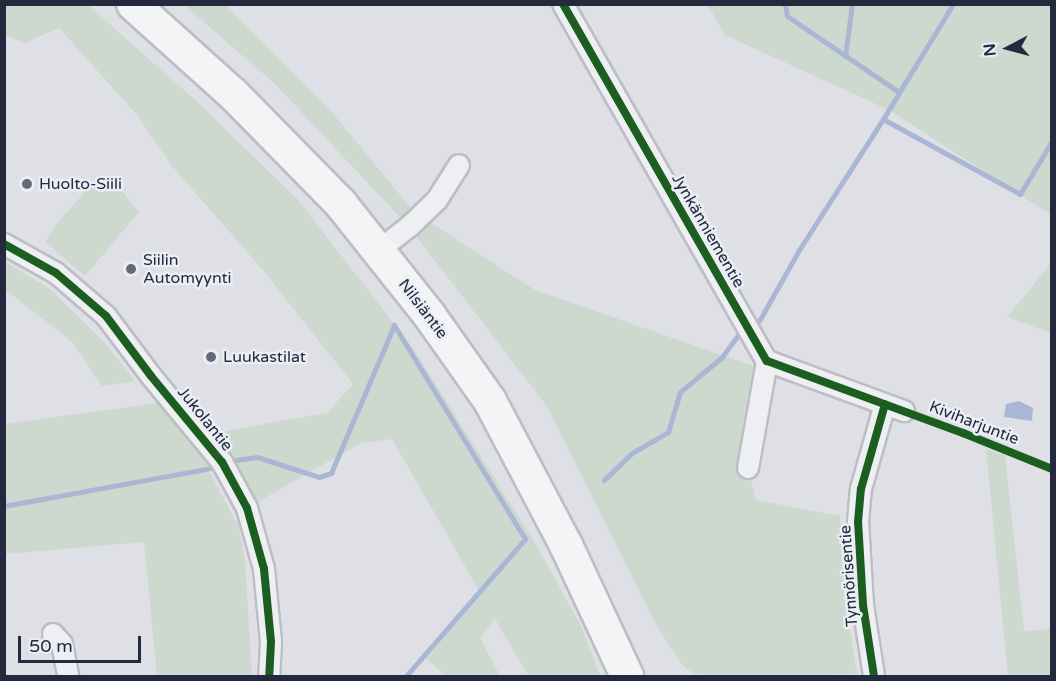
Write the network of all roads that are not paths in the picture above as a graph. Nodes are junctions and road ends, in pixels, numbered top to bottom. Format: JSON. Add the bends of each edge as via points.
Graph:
{"nodes":[{"id":1,"x":133,"y":4,"type":"edge"},
{"id":2,"x":563,"y":4,"type":"edge"},
{"id":3,"x":459,"y":165,"type":"dead end"},
{"id":4,"x":4,"y":244,"type":"edge"},
{"id":5,"x":378,"y":251,"type":"junction"},
{"id":6,"x":767,"y":361,"type":"junction"},
{"id":7,"x":748,"y":468,"type":"dead end"},
{"id":8,"x":53,"y":634,"type":"dead end"},
{"id":9,"x":68,"y":676,"type":"edge"},
{"id":10,"x":269,"y":676,"type":"edge"},
{"id":11,"x":627,"y":676,"type":"edge"},
{"id":12,"x":874,"y":676,"type":"edge"}],
"edges":[{"from":1,"to":5,"type":"main road","name":"Nilsiäntie","via":[[233,94],[341,204]]},
{"from":2,"to":6,"type":"street","name":"Jynkänniementie"},
{"from":3,"to":5,"type":"street","via":[[437,200]]},
{"from":4,"to":10,"type":"street","name":"Jukolantie","via":[[56,273],[106,316],[222,462],[247,508],[264,569],[271,642]]},
{"from":5,"to":11,"type":"main road","name":"Nilsiäntie","via":[[490,401],[566,545]]},
{"from":6,"to":7,"type":"street"},
{"from":6,"to":12,"type":"street","name":"Tynnörisentie","via":[[895,408],[861,489],[858,522],[862,605]]},
{"from":8,"to":9,"type":"street","via":[[62,644]]}]}
